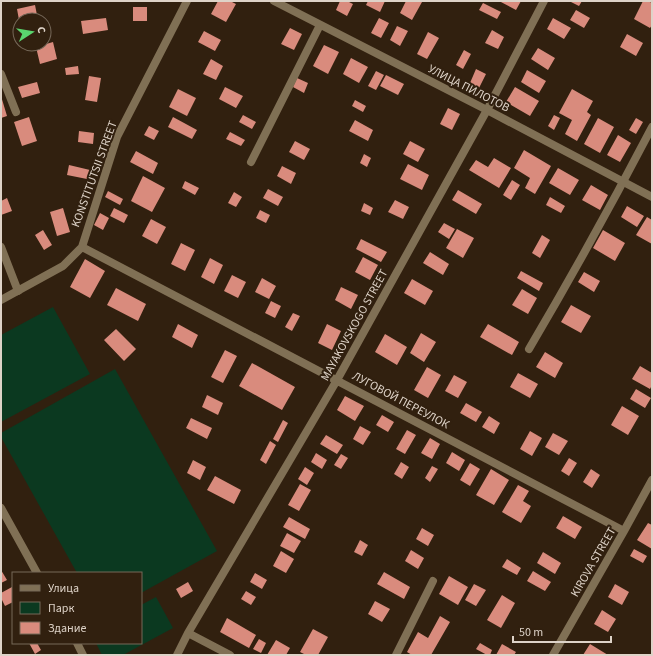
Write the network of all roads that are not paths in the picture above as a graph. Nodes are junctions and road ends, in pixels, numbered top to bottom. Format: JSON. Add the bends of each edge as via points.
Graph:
{"nodes":[{"id":1,"x":187,"y":1,"type":"edge"},
{"id":2,"x":274,"y":1,"type":"edge"},
{"id":3,"x":544,"y":1,"type":"edge"},
{"id":4,"x":320,"y":24,"type":"junction"},
{"id":5,"x":1,"y":74,"type":"edge"},
{"id":6,"x":487,"y":110,"type":"junction"},
{"id":7,"x":16,"y":112,"type":"dead end"},
{"id":8,"x":652,"y":127,"type":"edge"},
{"id":9,"x":251,"y":162,"type":"dead end"},
{"id":10,"x":624,"y":182,"type":"junction"},
{"id":11,"x":652,"y":197,"type":"edge"},
{"id":12,"x":1,"y":247,"type":"edge"},
{"id":13,"x":82,"y":247,"type":"junction"},
{"id":14,"x":18,"y":291,"type":"junction"},
{"id":15,"x":1,"y":300,"type":"edge"},
{"id":16,"x":529,"y":349,"type":"dead end"},
{"id":17,"x":338,"y":380,"type":"junction"},
{"id":18,"x":652,"y":480,"type":"edge"},
{"id":19,"x":1,"y":508,"type":"edge"},
{"id":20,"x":624,"y":530,"type":"junction"},
{"id":21,"x":36,"y":572,"type":"edge"},
{"id":22,"x":433,"y":581,"type":"dead end"},
{"id":23,"x":188,"y":633,"type":"junction"},
{"id":24,"x":78,"y":644,"type":"edge"},
{"id":25,"x":83,"y":655,"type":"edge"},
{"id":26,"x":177,"y":655,"type":"edge"},
{"id":27,"x":230,"y":655,"type":"edge"},
{"id":28,"x":396,"y":655,"type":"edge"},
{"id":29,"x":553,"y":655,"type":"edge"}],
"edges":[{"from":1,"to":13,"type":"street","name":"KONSTITUTSII STREET","via":[[117,137]]},
{"from":2,"to":4,"type":"street","name":"УЛИЦА ПИЛОТОВ"},
{"from":3,"to":6,"type":"street","name":"MAYAKOVSKOGO STREET"},
{"from":4,"to":6,"type":"street","name":"УЛИЦА ПИЛОТОВ"},
{"from":4,"to":9,"type":"street"},
{"from":5,"to":7,"type":"street"},
{"from":6,"to":10,"type":"street","name":"УЛИЦА ПИЛОТОВ"},
{"from":6,"to":17,"type":"street","name":"MAYAKOVSKOGO STREET"},
{"from":8,"to":10,"type":"street"},
{"from":10,"to":11,"type":"street","name":"УЛИЦА ПИЛОТОВ"},
{"from":10,"to":16,"type":"street"},
{"from":12,"to":14,"type":"street"},
{"from":13,"to":14,"type":"street","name":"KONSTITUTSII STREET","via":[[63,266]]},
{"from":13,"to":17,"type":"street","name":"ЛУГОВОЙ ПЕРЕУЛОК"},
{"from":14,"to":15,"type":"street","name":"KONSTITUTSII STREET"},
{"from":17,"to":20,"type":"street","name":"ЛУГОВОЙ ПЕРЕУЛОК"},
{"from":17,"to":23,"type":"street","name":"MAYAKOVSKOGO STREET"},
{"from":18,"to":20,"type":"street","name":"KIROVA STREET"},
{"from":19,"to":21,"type":"street"},
{"from":20,"to":29,"type":"street","name":"KIROVA STREET"},
{"from":22,"to":28,"type":"street"},
{"from":23,"to":26,"type":"street","name":"MAYAKOVSKOGO STREET"},
{"from":23,"to":27,"type":"street"},
{"from":24,"to":25,"type":"street"}]}
